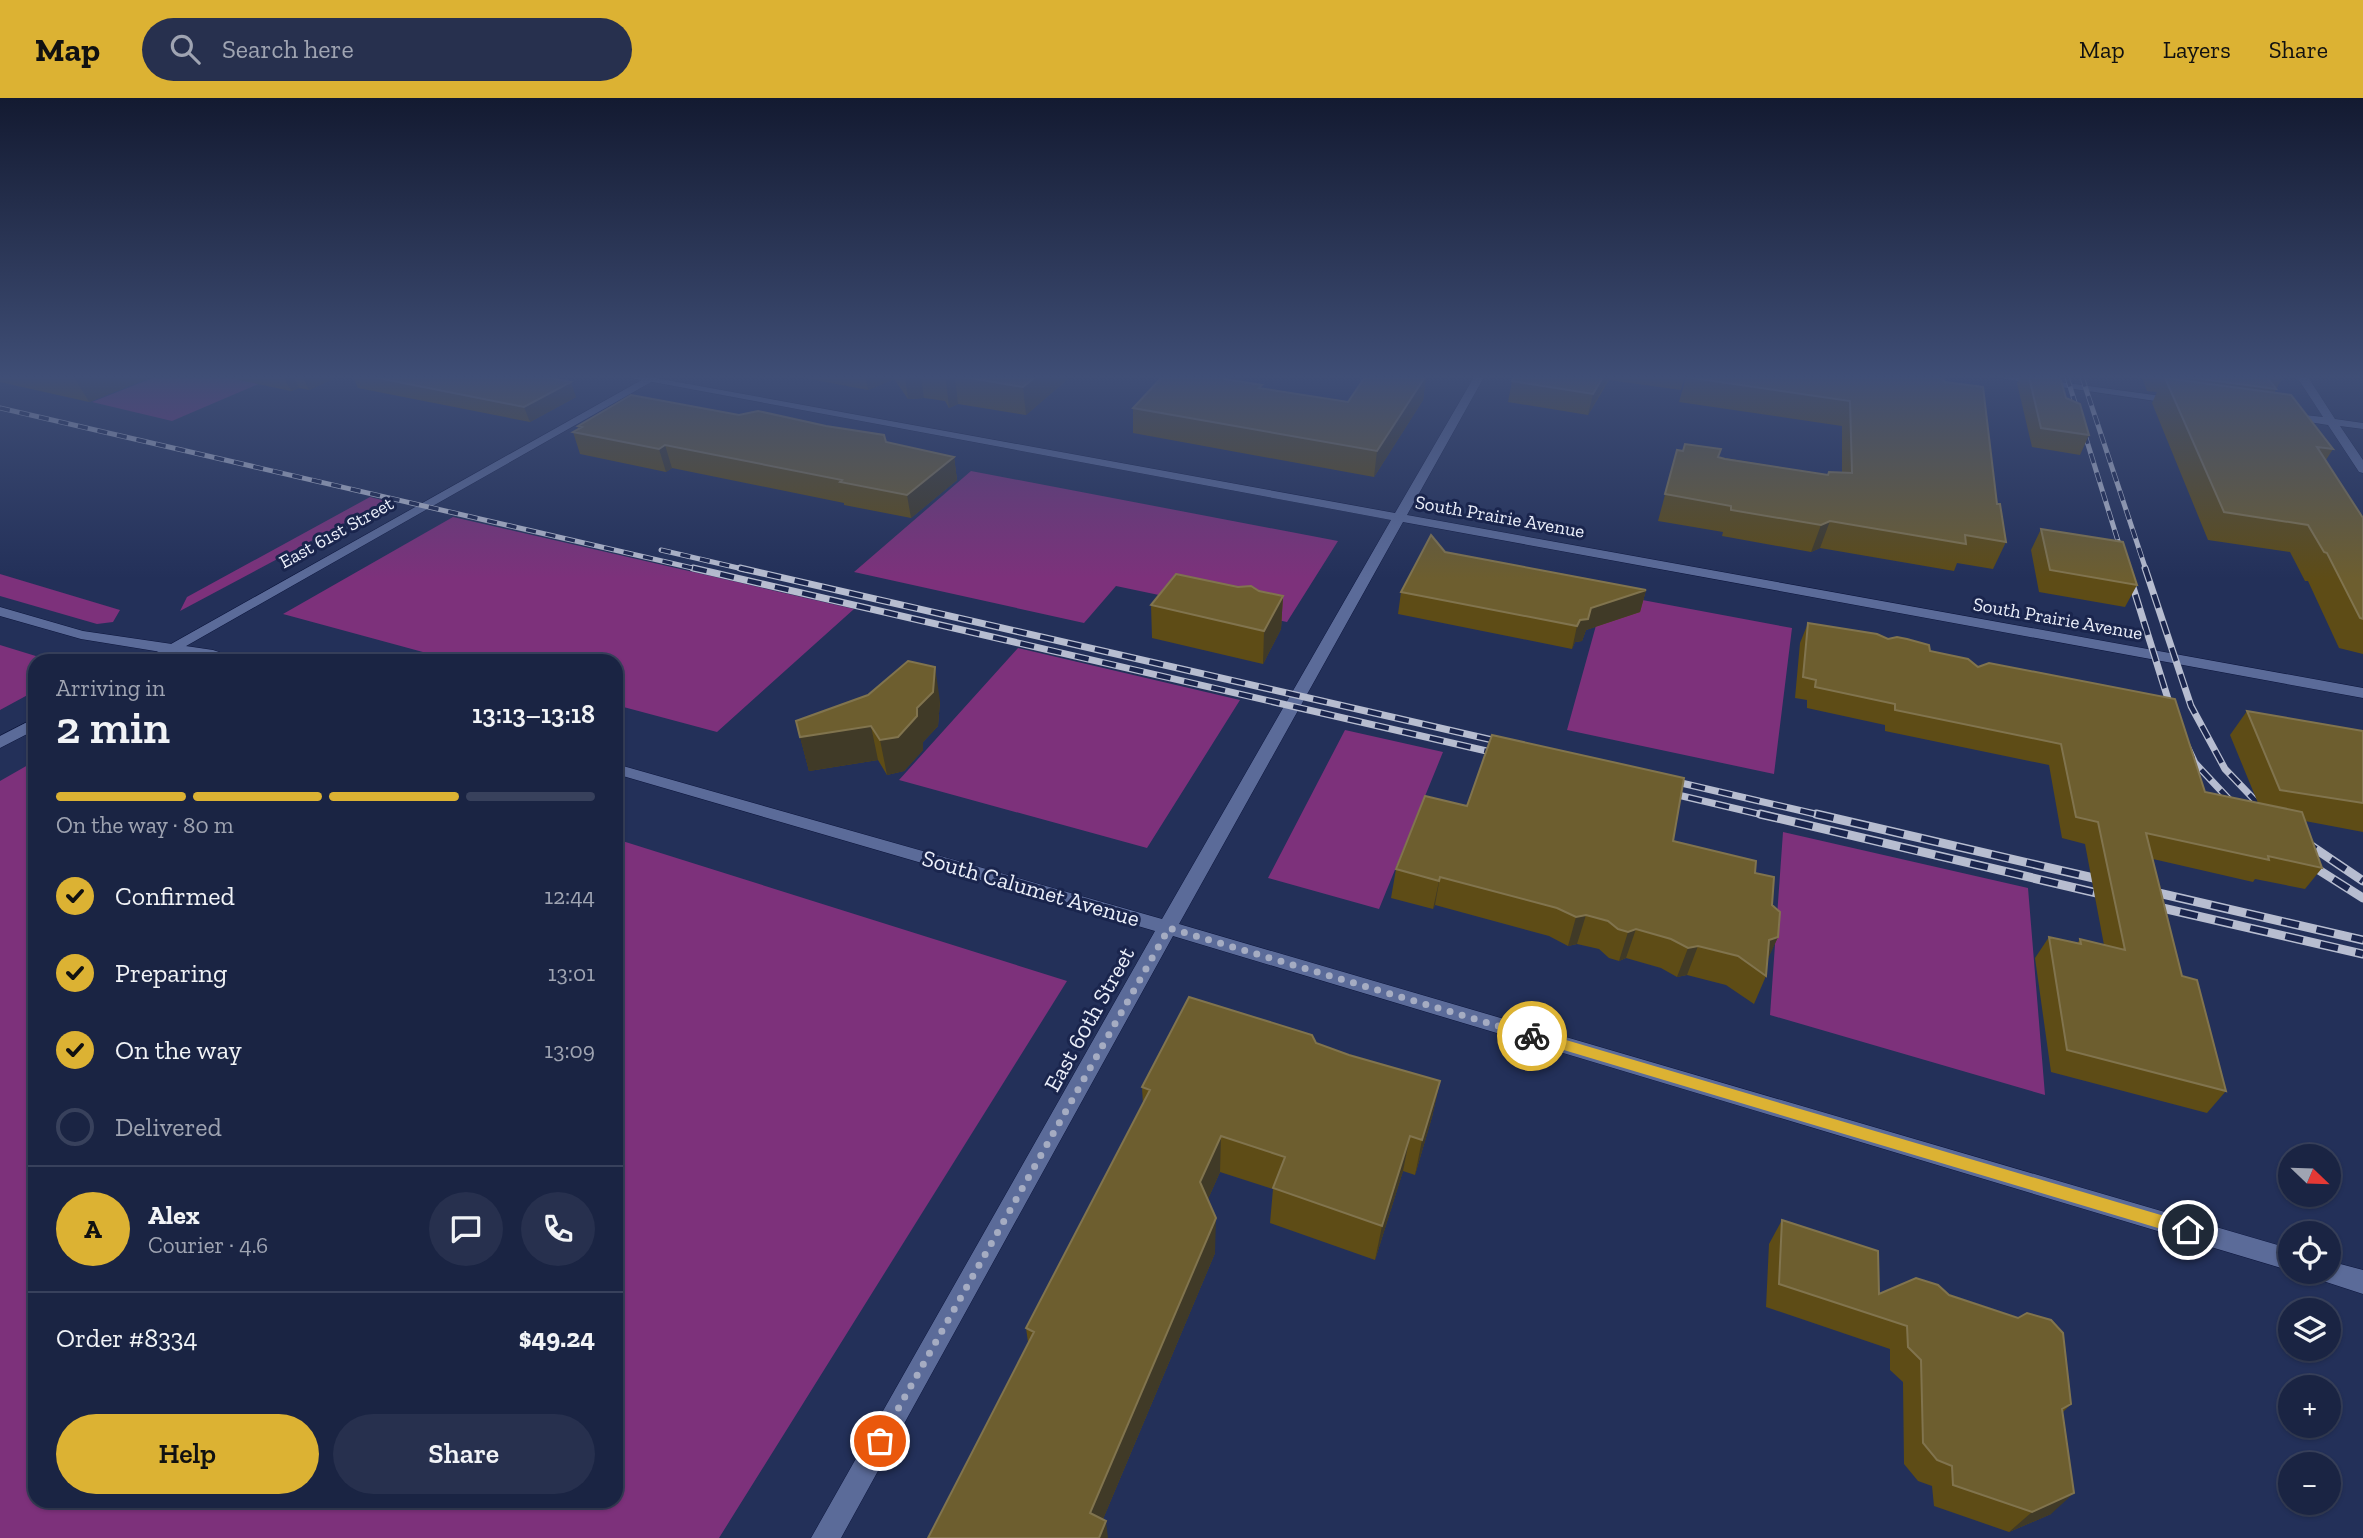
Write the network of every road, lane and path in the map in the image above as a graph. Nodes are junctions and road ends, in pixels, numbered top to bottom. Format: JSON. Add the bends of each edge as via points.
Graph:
{"nodes":[{"id":1,"x":535,"y":444,"type":"edge"},
{"id":2,"x":1005,"y":444,"type":"edge"},
{"id":3,"x":1441,"y":444,"type":"edge"},
{"id":4,"x":2347,"y":444,"type":"edge"},
{"id":5,"x":2363,"y":469,"type":"edge"},
{"id":6,"x":1400,"y":517,"type":"junction"},
{"id":7,"x":0,"y":611,"type":"edge"},
{"id":8,"x":171,"y":648,"type":"junction"},
{"id":9,"x":160,"y":654,"type":"edge"},
{"id":10,"x":201,"y":654,"type":"edge"},
{"id":11,"x":2363,"y":693,"type":"edge"},
{"id":12,"x":28,"y":727,"type":"edge"},
{"id":13,"x":0,"y":743,"type":"edge"},
{"id":14,"x":623,"y":771,"type":"edge"},
{"id":15,"x":1169,"y":928,"type":"junction"},
{"id":16,"x":2278,"y":1257,"type":"edge"},
{"id":17,"x":2341,"y":1276,"type":"edge"},
{"id":18,"x":2363,"y":1282,"type":"edge"},
{"id":19,"x":825,"y":1538,"type":"edge"}],
"edges":[{"from":1,"to":8,"type":"street","name":"East 61st Street"},
{"from":2,"to":6,"type":"street","name":"South Prairie Avenue"},
{"from":3,"to":6,"type":"street","name":"East 60th Street"},
{"from":4,"to":5,"type":"street"},
{"from":6,"to":11,"type":"street","name":"South Prairie Avenue"},
{"from":6,"to":15,"type":"street","name":"East 60th Street"},
{"from":7,"to":8,"type":"street","via":[[81,635]]},
{"from":8,"to":9,"type":"street","name":"East 61st Street"},
{"from":8,"to":10,"type":"street"},
{"from":12,"to":13,"type":"street"},
{"from":14,"to":15,"type":"street","name":"South Calumet Avenue"},
{"from":15,"to":16,"type":"street","name":"South Calumet Avenue"},
{"from":15,"to":19,"type":"street","name":"East 60th Street"},
{"from":17,"to":18,"type":"street"}]}
